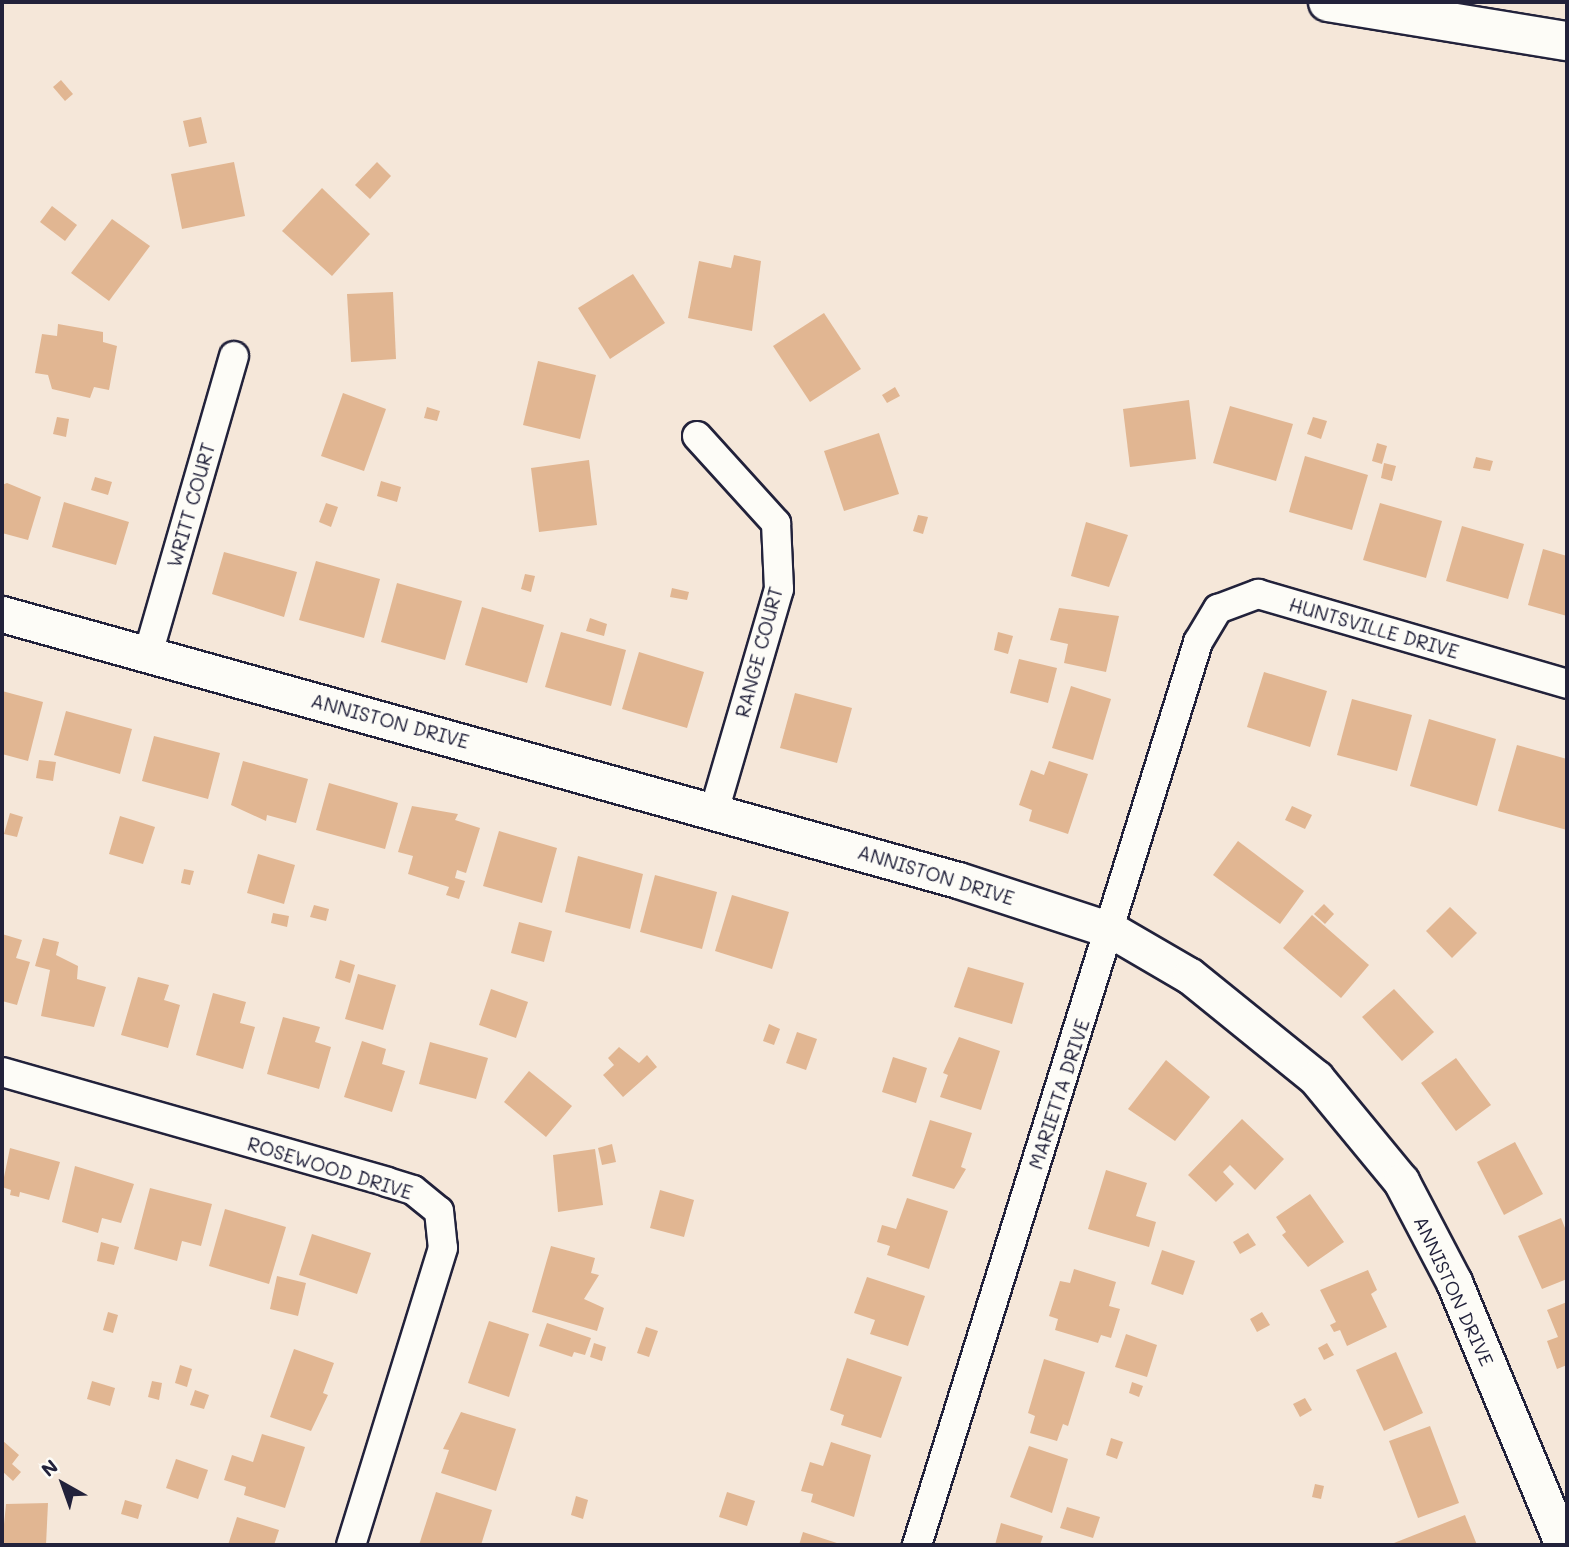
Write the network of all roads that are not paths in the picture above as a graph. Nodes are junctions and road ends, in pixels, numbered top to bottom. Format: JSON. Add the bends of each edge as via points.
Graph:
{"nodes":[{"id":1,"x":1328,"y":2,"type":"edge"},
{"id":2,"x":1445,"y":2,"type":"edge"},
{"id":3,"x":1567,"y":18,"type":"edge"},
{"id":4,"x":1567,"y":41,"type":"edge"},
{"id":5,"x":234,"y":356,"type":"dead end"},
{"id":6,"x":697,"y":436,"type":"dead end"},
{"id":7,"x":2,"y":614,"type":"edge"},
{"id":8,"x":1198,"y":642,"type":"joint"},
{"id":9,"x":148,"y":654,"type":"junction"},
{"id":10,"x":1567,"y":684,"type":"edge"},
{"id":11,"x":714,"y":811,"type":"junction"},
{"id":12,"x":1111,"y":930,"type":"junction"},
{"id":13,"x":2,"y":1072,"type":"edge"},
{"id":14,"x":351,"y":1545,"type":"edge"},
{"id":15,"x":917,"y":1545,"type":"edge"},
{"id":16,"x":1563,"y":1545,"type":"edge"}],
"edges":[{"from":1,"to":4,"type":"highway"},
{"from":2,"to":3,"type":"highway"},
{"from":5,"to":9,"type":"street","name":"WRITT COURT"},
{"from":6,"to":11,"type":"street","name":"RANGE COURT","via":[[776,523],[779,589]]},
{"from":7,"to":9,"type":"street","name":"ANNISTON DRIVE"},
{"from":8,"to":10,"type":"street","name":"HUNTSVILLE DRIVE","via":[[1218,609],[1258,594]]},
{"from":8,"to":12,"type":"street","name":"MARIETTA DRIVE"},
{"from":9,"to":11,"type":"street","name":"ANNISTON DRIVE"},
{"from":11,"to":12,"type":"street","name":"ANNISTON DRIVE"},
{"from":12,"to":15,"type":"street","name":"MARIETTA DRIVE"},
{"from":12,"to":16,"type":"street","name":"ANNISTON DRIVE","via":[[1190,976],[1277,1042],[1316,1078],[1401,1181],[1454,1282]]},
{"from":13,"to":14,"type":"street","name":"ROSEWOOD DRIVE","via":[[387,1182],[413,1191],[439,1211],[443,1248]]}]}
